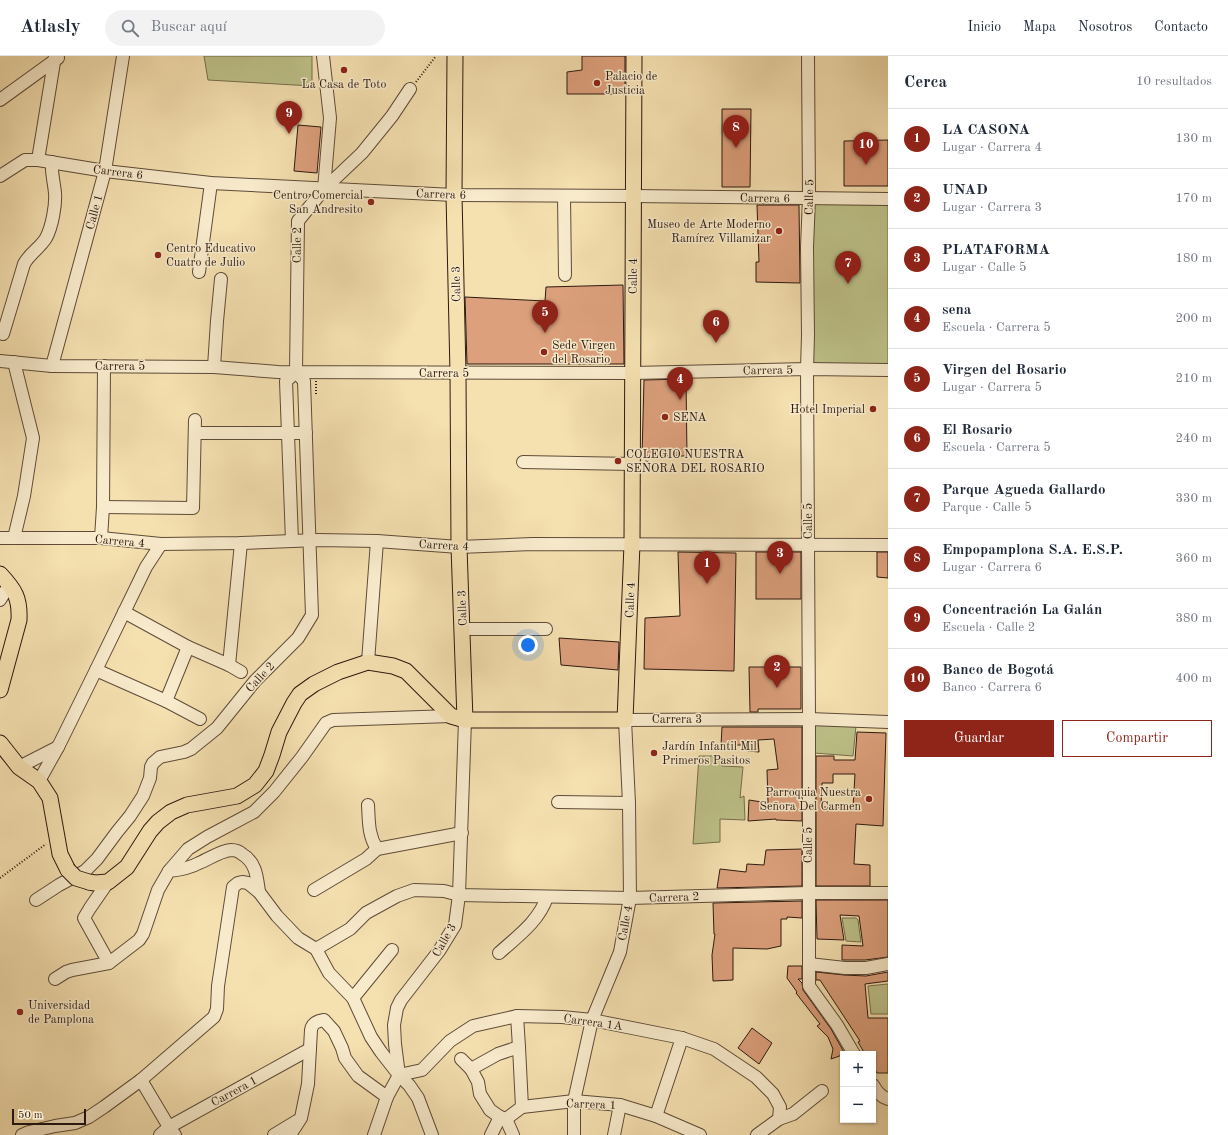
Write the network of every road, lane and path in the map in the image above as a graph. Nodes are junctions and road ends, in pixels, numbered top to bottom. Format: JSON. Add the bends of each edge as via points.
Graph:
{"nodes":[{"id":1,"x":123,"y":56,"type":"edge"},
{"id":2,"x":323,"y":56,"type":"edge"},
{"id":3,"x":436,"y":56,"type":"edge"},
{"id":4,"x":455,"y":56,"type":"edge"},
{"id":5,"x":634,"y":56,"type":"edge"},
{"id":6,"x":808,"y":56,"type":"edge"},
{"id":7,"x":56,"y":58,"type":"edge"},
{"id":8,"x":410,"y":89,"type":"joint"},
{"id":9,"x":0,"y":100,"type":"edge"},
{"id":10,"x":38,"y":160,"type":"junction"},
{"id":11,"x":52,"y":162,"type":"junction"},
{"id":12,"x":105,"y":171,"type":"junction"},
{"id":13,"x":0,"y":176,"type":"edge"},
{"id":14,"x":211,"y":182,"type":"junction"},
{"id":15,"x":324,"y":189,"type":"junction"},
{"id":16,"x":454,"y":195,"type":"junction"},
{"id":17,"x":564,"y":196,"type":"junction"},
{"id":18,"x":633,"y":196,"type":"junction"},
{"id":19,"x":809,"y":198,"type":"junction"},
{"id":20,"x":888,"y":199,"type":"edge"},
{"id":21,"x":199,"y":272,"type":"dead end"},
{"id":22,"x":565,"y":275,"type":"dead end"},
{"id":23,"x":221,"y":279,"type":"dead end"},
{"id":24,"x":4,"y":334,"type":"dead end"},
{"id":25,"x":0,"y":361,"type":"edge"},
{"id":26,"x":14,"y":362,"type":"junction"},
{"id":27,"x":52,"y":366,"type":"junction"},
{"id":28,"x":104,"y":366,"type":"junction"},
{"id":29,"x":214,"y":367,"type":"junction"},
{"id":30,"x":807,"y":369,"type":"junction"},
{"id":31,"x":888,"y":370,"type":"edge"},
{"id":32,"x":296,"y":372,"type":"junction"},
{"id":33,"x":458,"y":373,"type":"junction"},
{"id":34,"x":633,"y":373,"type":"junction"},
{"id":35,"x":195,"y":420,"type":"dead end"},
{"id":36,"x":196,"y":433,"type":"junction"},
{"id":37,"x":306,"y":433,"type":"junction"},
{"id":38,"x":288,"y":434,"type":"junction"},
{"id":39,"x":523,"y":462,"type":"dead end"},
{"id":40,"x":633,"y":464,"type":"junction"},
{"id":41,"x":103,"y":507,"type":"junction"},
{"id":42,"x":0,"y":538,"type":"edge"},
{"id":43,"x":14,"y":538,"type":"junction"},
{"id":44,"x":101,"y":538,"type":"junction"},
{"id":45,"x":310,"y":540,"type":"junction"},
{"id":46,"x":292,"y":541,"type":"junction"},
{"id":47,"x":377,"y":541,"type":"junction"},
{"id":48,"x":241,"y":543,"type":"junction"},
{"id":49,"x":161,"y":544,"type":"junction"},
{"id":50,"x":632,"y":544,"type":"junction"},
{"id":51,"x":808,"y":545,"type":"junction"},
{"id":52,"x":888,"y":545,"type":"edge"},
{"id":53,"x":459,"y":547,"type":"junction"},
{"id":54,"x":5,"y":580,"type":"edge"},
{"id":55,"x":0,"y":600,"type":"edge"},
{"id":56,"x":124,"y":612,"type":"junction"},
{"id":57,"x":462,"y":629,"type":"junction"},
{"id":58,"x":546,"y":629,"type":"dead end"},
{"id":59,"x":188,"y":647,"type":"junction"},
{"id":60,"x":368,"y":662,"type":"junction"},
{"id":61,"x":229,"y":664,"type":"junction"},
{"id":62,"x":96,"y":670,"type":"junction"},
{"id":63,"x":241,"y":672,"type":"dead end"},
{"id":64,"x":0,"y":690,"type":"edge"},
{"id":65,"x":166,"y":701,"type":"junction"},
{"id":66,"x":200,"y":718,"type":"dead end"},
{"id":67,"x":458,"y":718,"type":"junction"},
{"id":68,"x":809,"y":719,"type":"junction"},
{"id":69,"x":626,"y":720,"type":"junction"},
{"id":70,"x":888,"y":722,"type":"edge"},
{"id":71,"x":0,"y":743,"type":"edge"},
{"id":72,"x":58,"y":746,"type":"junction"},
{"id":73,"x":20,"y":767,"type":"junction"},
{"id":74,"x":39,"y":782,"type":"junction"},
{"id":75,"x":558,"y":802,"type":"dead end"},
{"id":76,"x":629,"y":803,"type":"junction"},
{"id":77,"x":368,"y":805,"type":"dead end"},
{"id":78,"x":462,"y":833,"type":"junction"},
{"id":79,"x":56,"y":836,"type":"junction"},
{"id":80,"x":377,"y":849,"type":"junction"},
{"id":81,"x":169,"y":871,"type":"junction"},
{"id":82,"x":0,"y":878,"type":"edge"},
{"id":83,"x":108,"y":882,"type":"junction"},
{"id":84,"x":314,"y":890,"type":"dead end"},
{"id":85,"x":259,"y":892,"type":"junction"},
{"id":86,"x":888,"y":893,"type":"edge"},
{"id":87,"x":808,"y":894,"type":"junction"},
{"id":88,"x":459,"y":895,"type":"junction"},
{"id":89,"x":547,"y":897,"type":"junction"},
{"id":90,"x":630,"y":898,"type":"junction"},
{"id":91,"x":36,"y":900,"type":"dead end"},
{"id":92,"x":316,"y":949,"type":"junction"},
{"id":93,"x":392,"y":950,"type":"dead end"},
{"id":94,"x":500,"y":953,"type":"dead end"},
{"id":95,"x":109,"y":963,"type":"junction"},
{"id":96,"x":809,"y":964,"type":"junction"},
{"id":97,"x":888,"y":964,"type":"edge"},
{"id":98,"x":55,"y":979,"type":"dead end"},
{"id":99,"x":353,"y":998,"type":"junction"},
{"id":100,"x":517,"y":1016,"type":"junction"},
{"id":101,"x":592,"y":1020,"type":"junction"},
{"id":102,"x":682,"y":1038,"type":"junction"},
{"id":103,"x":520,"y":1047,"type":"junction"},
{"id":104,"x":310,"y":1049,"type":"junction"},
{"id":105,"x":852,"y":1051,"type":"edge"},
{"id":106,"x":461,"y":1059,"type":"dead end"},
{"id":107,"x":471,"y":1069,"type":"junction"},
{"id":108,"x":399,"y":1075,"type":"junction"},
{"id":109,"x":141,"y":1080,"type":"junction"},
{"id":110,"x":874,"y":1087,"type":"edge"},
{"id":111,"x":822,"y":1091,"type":"dead end"},
{"id":112,"x":388,"y":1097,"type":"junction"},
{"id":113,"x":888,"y":1099,"type":"edge"},
{"id":114,"x":574,"y":1102,"type":"junction"},
{"id":115,"x":620,"y":1105,"type":"junction"},
{"id":116,"x":522,"y":1107,"type":"junction"},
{"id":117,"x":656,"y":1116,"type":"junction"},
{"id":118,"x":301,"y":1118,"type":"junction"},
{"id":119,"x":503,"y":1118,"type":"junction"},
{"id":120,"x":779,"y":1119,"type":"junction"},
{"id":121,"x":168,"y":1132,"type":"edge"},
{"id":122,"x":22,"y":1135,"type":"edge"},
{"id":123,"x":274,"y":1135,"type":"edge"},
{"id":124,"x":290,"y":1135,"type":"edge"},
{"id":125,"x":374,"y":1135,"type":"edge"},
{"id":126,"x":432,"y":1135,"type":"edge"},
{"id":127,"x":490,"y":1135,"type":"edge"},
{"id":128,"x":513,"y":1135,"type":"edge"},
{"id":129,"x":574,"y":1135,"type":"edge"},
{"id":130,"x":614,"y":1135,"type":"edge"},
{"id":131,"x":700,"y":1135,"type":"edge"},
{"id":132,"x":757,"y":1135,"type":"edge"}],
"edges":[{"from":1,"to":12,"type":"street","name":"Calle 1"},
{"from":2,"to":15,"type":"street","via":[[330,118]]},
{"from":3,"to":8,"type":"path"},
{"from":4,"to":16,"type":"main road","name":"Calle 3"},
{"from":5,"to":18,"type":"main road","name":"Calle 4"},
{"from":6,"to":19,"type":"street","name":"Calle 5"},
{"from":7,"to":9,"type":"street"},
{"from":7,"to":10,"type":"street"},
{"from":8,"to":15,"type":"street","name":"Calle 2","via":[[362,153]]},
{"from":10,"to":11,"type":"street","name":"Carrera 6"},
{"from":10,"to":13,"type":"street","name":"Carrera 6","via":[[25,160]]},
{"from":11,"to":12,"type":"street","name":"Carrera 6"},
{"from":11,"to":24,"type":"street","via":[[55,200],[49,231],[24,264]]},
{"from":12,"to":14,"type":"street","name":"Carrera 6"},
{"from":12,"to":27,"type":"street","name":"Calle 1"},
{"from":14,"to":15,"type":"street","name":"Carrera 6"},
{"from":14,"to":21,"type":"street"},
{"from":15,"to":16,"type":"street","name":"Carrera 6"},
{"from":15,"to":32,"type":"street","name":"Calle 2","via":[[298,221]]},
{"from":16,"to":17,"type":"street","name":"Carrera 6"},
{"from":16,"to":33,"type":"main road","name":"Calle 3"},
{"from":17,"to":18,"type":"street","name":"Carrera 6"},
{"from":17,"to":22,"type":"street"},
{"from":18,"to":19,"type":"street","name":"Carrera 6"},
{"from":18,"to":34,"type":"main road","name":"Calle 4"},
{"from":19,"to":20,"type":"street","name":"Carrera 6"},
{"from":19,"to":30,"type":"street","name":"Calle 5"},
{"from":23,"to":29,"type":"street"},
{"from":25,"to":26,"type":"street","name":"Carrera 5"},
{"from":26,"to":27,"type":"street","name":"Carrera 5"},
{"from":26,"to":43,"type":"street","via":[[33,438]]},
{"from":27,"to":28,"type":"street","name":"Carrera 5"},
{"from":28,"to":29,"type":"street","name":"Carrera 5"},
{"from":28,"to":41,"type":"street"},
{"from":29,"to":32,"type":"street","name":"Carrera 5"},
{"from":30,"to":31,"type":"street","name":"Carrera 5"},
{"from":30,"to":34,"type":"street","name":"Carrera 5"},
{"from":30,"to":51,"type":"street","name":"Calle 5"},
{"from":32,"to":33,"type":"street","name":"Carrera 5"},
{"from":32,"to":37,"type":"street","name":"Calle 2","via":[[304,381]]},
{"from":32,"to":38,"type":"street","via":[[286,381]]},
{"from":33,"to":34,"type":"street","name":"Carrera 5"},
{"from":33,"to":53,"type":"main road","name":"Calle 3"},
{"from":34,"to":40,"type":"main road","name":"Calle 4"},
{"from":35,"to":36,"type":"street"},
{"from":36,"to":38,"type":"street"},
{"from":36,"to":41,"type":"street","via":[[193,508]]},
{"from":37,"to":38,"type":"street"},
{"from":37,"to":45,"type":"street","name":"Calle 2"},
{"from":38,"to":46,"type":"street"},
{"from":39,"to":40,"type":"street"},
{"from":40,"to":50,"type":"main road","name":"Calle 4"},
{"from":41,"to":44,"type":"street"},
{"from":42,"to":43,"type":"street","name":"Carrera 4"},
{"from":43,"to":44,"type":"street","name":"Carrera 4"},
{"from":44,"to":49,"type":"street","name":"Carrera 4"},
{"from":45,"to":46,"type":"street","name":"Carrera 4"},
{"from":45,"to":47,"type":"street","name":"Carrera 4"},
{"from":45,"to":91,"type":"street","name":"Calle 2","via":[[312,615],[298,638],[255,681],[217,728],[191,749],[160,757],[153,763],[143,796],[97,859],[85,871]]},
{"from":46,"to":48,"type":"street","name":"Carrera 4"},
{"from":47,"to":53,"type":"street","name":"Carrera 4"},
{"from":47,"to":60,"type":"street"},
{"from":48,"to":49,"type":"street","name":"Carrera 4"},
{"from":48,"to":61,"type":"street"},
{"from":49,"to":56,"type":"street","via":[[146,567]]},
{"from":50,"to":51,"type":"street","name":"Carrera 4"},
{"from":50,"to":53,"type":"street","name":"Carrera 4"},
{"from":50,"to":69,"type":"main road","name":"Calle 4"},
{"from":51,"to":52,"type":"street","name":"Carrera 4"},
{"from":51,"to":68,"type":"street","name":"Calle 5"},
{"from":53,"to":57,"type":"main road","name":"Calle 3"},
{"from":54,"to":55,"type":"street"},
{"from":54,"to":64,"type":"main road","via":[[18,600],[19,620]]},
{"from":56,"to":59,"type":"street"},
{"from":56,"to":62,"type":"street"},
{"from":57,"to":58,"type":"street"},
{"from":57,"to":67,"type":"main road","name":"Calle 3"},
{"from":59,"to":61,"type":"street"},
{"from":59,"to":65,"type":"street"},
{"from":60,"to":67,"type":"main road","via":[[406,671]]},
{"from":60,"to":83,"type":"main road","via":[[338,672],[300,694],[279,732],[266,771],[255,785],[238,796],[187,805],[171,812],[150,831],[126,867]]},
{"from":61,"to":63,"type":"street"},
{"from":62,"to":65,"type":"street"},
{"from":62,"to":72,"type":"street"},
{"from":65,"to":66,"type":"street"},
{"from":67,"to":69,"type":"main road","name":"Carrera 3"},
{"from":67,"to":78,"type":"street","name":"Calle 3"},
{"from":67,"to":81,"type":"street","name":"Carrera 3","via":[[333,720],[326,723],[274,792],[254,812],[188,849]]},
{"from":68,"to":69,"type":"street","name":"Carrera 3"},
{"from":68,"to":70,"type":"street","name":"Carrera 3"},
{"from":68,"to":87,"type":"street","name":"Calle 5"},
{"from":69,"to":76,"type":"street","name":"Calle 4"},
{"from":71,"to":73,"type":"main road"},
{"from":72,"to":73,"type":"street"},
{"from":72,"to":74,"type":"street"},
{"from":73,"to":74,"type":"main road"},
{"from":74,"to":79,"type":"main road","via":[[50,798]]},
{"from":75,"to":76,"type":"street"},
{"from":76,"to":90,"type":"street","name":"Calle 4"},
{"from":77,"to":80,"type":"street","via":[[371,837]]},
{"from":78,"to":80,"type":"street"},
{"from":78,"to":88,"type":"street","name":"Calle 3"},
{"from":79,"to":82,"type":"path"},
{"from":79,"to":83,"type":"main road","bridge":true,"via":[[60,854],[68,870],[76,878],[95,883]]},
{"from":80,"to":84,"type":"street","via":[[366,859]]},
{"from":81,"to":85,"type":"street","via":[[181,870],[224,852],[236,850],[249,858],[256,869]]},
{"from":81,"to":95,"type":"street","via":[[158,890],[143,934]]},
{"from":83,"to":95,"type":"street","via":[[84,918]]},
{"from":85,"to":92,"type":"street","via":[[287,927],[298,938]]},
{"from":85,"to":109,"type":"street","via":[[245,882],[233,887],[214,1017]]},
{"from":86,"to":87,"type":"street","name":"Carrera 2"},
{"from":87,"to":90,"type":"street","name":"Carrera 2"},
{"from":87,"to":96,"type":"street","name":"Calle 5"},
{"from":88,"to":89,"type":"street","name":"Carrera 2"},
{"from":88,"to":92,"type":"street","name":"Carrera 2","via":[[444,891],[414,890],[397,896],[366,913],[350,929]]},
{"from":88,"to":108,"type":"street","name":"Calle 3","via":[[455,926],[397,1008],[394,1025]]},
{"from":89,"to":90,"type":"street","name":"Carrera 2"},
{"from":89,"to":94,"type":"street","via":[[531,925]]},
{"from":90,"to":101,"type":"street","name":"Calle 4","via":[[620,952]]},
{"from":92,"to":99,"type":"street","via":[[329,973]]},
{"from":93,"to":99,"type":"street"},
{"from":95,"to":98,"type":"street","via":[[72,970]]},
{"from":96,"to":97,"type":"street","via":[[845,968]]},
{"from":96,"to":105,"type":"street","name":"Calle 5","via":[[809,986]]},
{"from":99,"to":108,"type":"street","via":[[371,1037]]},
{"from":100,"to":101,"type":"street","name":"Carrera 1A"},
{"from":100,"to":103,"type":"street"},
{"from":100,"to":108,"type":"street","name":"Carrera 1A","via":[[473,1026],[450,1041],[422,1070]]},
{"from":101,"to":102,"type":"street","name":"Carrera 1A"},
{"from":101,"to":114,"type":"street","name":"Calle 4"},
{"from":102,"to":117,"type":"street"},
{"from":102,"to":120,"type":"street","name":"Carrera 1A","via":[[714,1049],[756,1077],[773,1094],[780,1107]]},
{"from":103,"to":107,"type":"street","via":[[498,1054]]},
{"from":103,"to":116,"type":"street"},
{"from":104,"to":112,"type":"street","via":[[312,1027],[324,1020],[334,1031],[345,1058],[358,1076]]},
{"from":104,"to":118,"type":"street","via":[[308,1084]]},
{"from":104,"to":121,"type":"street","name":"Carrera 1"},
{"from":106,"to":107,"type":"street"},
{"from":107,"to":119,"type":"street","via":[[478,1082],[480,1094],[490,1110]]},
{"from":108,"to":112,"type":"street"},
{"from":108,"to":126,"type":"street","via":[[418,1098]]},
{"from":109,"to":121,"type":"street"},
{"from":109,"to":122,"type":"street","via":[[89,1117],[75,1123]]},
{"from":110,"to":113,"type":"street","via":[[882,1097]]},
{"from":111,"to":120,"type":"street","via":[[793,1114]]},
{"from":112,"to":125,"type":"street"},
{"from":114,"to":115,"type":"street","name":"Carrera 1"},
{"from":114,"to":116,"type":"street","name":"Carrera 1"},
{"from":114,"to":129,"type":"street","name":"Calle 4"},
{"from":115,"to":117,"type":"street","name":"Carrera 1"},
{"from":115,"to":130,"type":"street"},
{"from":116,"to":119,"type":"street"},
{"from":117,"to":131,"type":"street","name":"Carrera 1"},
{"from":118,"to":123,"type":"street"},
{"from":118,"to":124,"type":"street"},
{"from":119,"to":127,"type":"street"},
{"from":119,"to":128,"type":"street"},
{"from":120,"to":132,"type":"street"}]}
